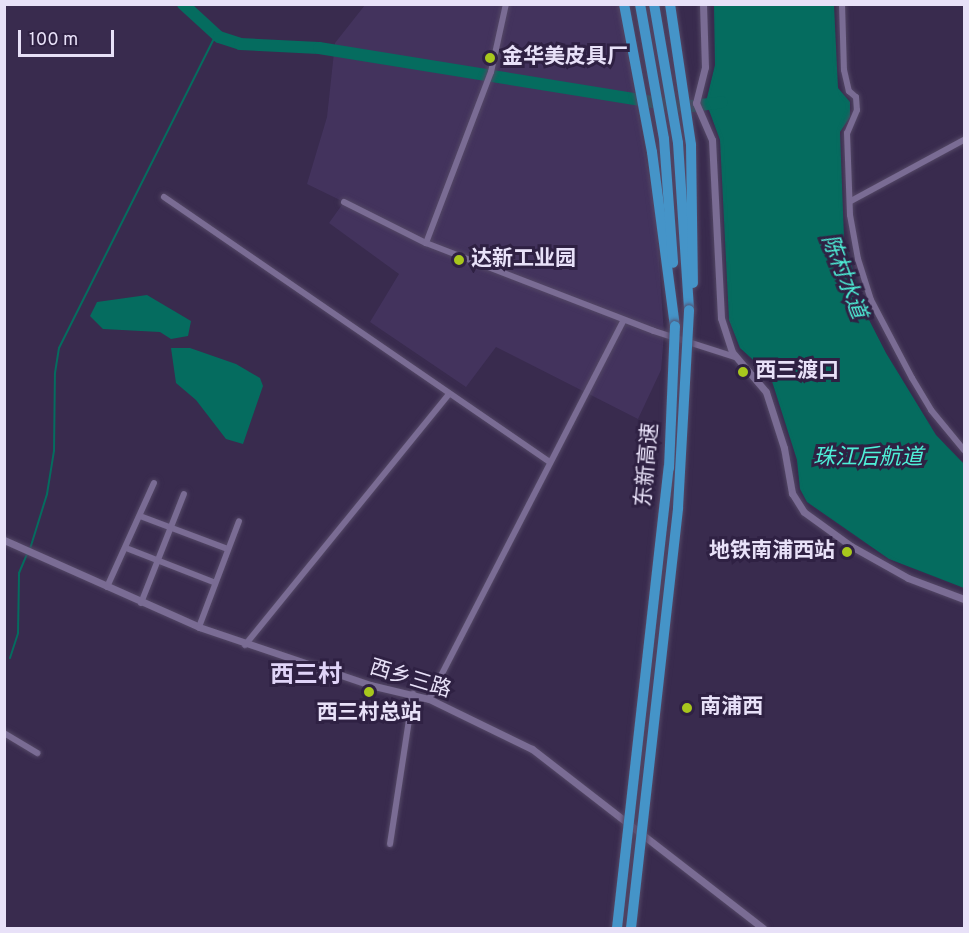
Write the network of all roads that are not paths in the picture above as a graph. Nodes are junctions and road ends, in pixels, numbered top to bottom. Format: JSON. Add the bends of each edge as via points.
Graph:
{"nodes":[{"id":1,"x":506,"y":4,"type":"edge"},
{"id":2,"x":624,"y":4,"type":"edge"},
{"id":3,"x":640,"y":4,"type":"edge"},
{"id":4,"x":654,"y":4,"type":"edge"},
{"id":5,"x":670,"y":4,"type":"edge"},
{"id":6,"x":704,"y":4,"type":"edge"},
{"id":7,"x":842,"y":4,"type":"edge"},
{"id":8,"x":964,"y":140,"type":"edge"},
{"id":9,"x":164,"y":197,"type":"dead end"},
{"id":10,"x":851,"y":201,"type":"junction"},
{"id":11,"x":344,"y":202,"type":"dead end"},
{"id":12,"x":426,"y":243,"type":"junction"},
{"id":13,"x":689,"y":310,"type":"junction"},
{"id":14,"x":624,"y":320,"type":"junction"},
{"id":15,"x":675,"y":326,"type":"junction"},
{"id":16,"x":735,"y":357,"type":"junction"},
{"id":17,"x":448,"y":395,"type":"junction"},
{"id":18,"x":964,"y":450,"type":"edge"},
{"id":19,"x":550,"y":462,"type":"junction"},
{"id":20,"x":154,"y":483,"type":"dead end"},
{"id":21,"x":184,"y":494,"type":"dead end"},
{"id":22,"x":140,"y":516,"type":"junction"},
{"id":23,"x":239,"y":521,"type":"dead end"},
{"id":24,"x":171,"y":528,"type":"junction"},
{"id":25,"x":4,"y":540,"type":"edge"},
{"id":26,"x":126,"y":548,"type":"junction"},
{"id":27,"x":228,"y":549,"type":"junction"},
{"id":28,"x":159,"y":561,"type":"junction"},
{"id":29,"x":213,"y":582,"type":"junction"},
{"id":30,"x":107,"y":587,"type":"junction"},
{"id":31,"x":964,"y":599,"type":"edge"},
{"id":32,"x":141,"y":603,"type":"junction"},
{"id":33,"x":198,"y":627,"type":"junction"},
{"id":34,"x":245,"y":645,"type":"junction"},
{"id":35,"x":413,"y":694,"type":"junction"},
{"id":36,"x":429,"y":699,"type":"junction"},
{"id":37,"x":4,"y":733,"type":"edge"},
{"id":38,"x":37,"y":753,"type":"dead end"},
{"id":39,"x":390,"y":844,"type":"dead end"},
{"id":40,"x":617,"y":928,"type":"edge"},
{"id":41,"x":631,"y":928,"type":"edge"},
{"id":42,"x":763,"y":928,"type":"edge"}],
"edges":[{"from":1,"to":12,"type":"street","via":[[485,91]]},
{"from":2,"to":15,"type":"highway","via":[[657,184]]},
{"from":3,"to":15,"type":"highway","name":"东新高速","via":[[664,140]]},
{"from":4,"to":13,"type":"highway","name":"东新高速","via":[[678,143]]},
{"from":5,"to":13,"type":"highway","via":[[695,195],[695,269]]},
{"from":6,"to":16,"type":"street","via":[[705,67],[696,103],[712,140],[721,318]]},
{"from":7,"to":10,"type":"street","via":[[844,70],[849,91],[856,97],[857,110],[847,133]]},
{"from":8,"to":10,"type":"street"},
{"from":9,"to":17,"type":"street"},
{"from":10,"to":18,"type":"street","via":[[858,259],[871,300],[931,410]]},
{"from":11,"to":12,"type":"street"},
{"from":12,"to":14,"type":"street"},
{"from":13,"to":41,"type":"highway","name":"东新高速","bridge":true,"via":[[678,508]]},
{"from":14,"to":16,"type":"street"},
{"from":14,"to":19,"type":"street"},
{"from":15,"to":40,"type":"highway","name":"东新高速","bridge":true,"via":[[666,492]]},
{"from":16,"to":31,"type":"street","via":[[766,392],[784,448],[792,493],[804,512],[883,565]]},
{"from":17,"to":19,"type":"street"},
{"from":17,"to":34,"type":"street"},
{"from":19,"to":36,"type":"street"},
{"from":20,"to":22,"type":"street"},
{"from":21,"to":24,"type":"street"},
{"from":22,"to":24,"type":"street"},
{"from":22,"to":26,"type":"street"},
{"from":23,"to":27,"type":"street"},
{"from":24,"to":27,"type":"street"},
{"from":24,"to":28,"type":"street"},
{"from":25,"to":30,"type":"street","name":"西乡三路"},
{"from":26,"to":28,"type":"street"},
{"from":26,"to":30,"type":"street"},
{"from":27,"to":29,"type":"street"},
{"from":28,"to":29,"type":"street"},
{"from":28,"to":32,"type":"street"},
{"from":29,"to":33,"type":"street"},
{"from":30,"to":32,"type":"street","name":"西乡三路"},
{"from":32,"to":33,"type":"street","name":"西乡三路"},
{"from":33,"to":34,"type":"street","name":"西乡三路"},
{"from":34,"to":35,"type":"street","name":"西乡三路","via":[[370,685]]},
{"from":35,"to":36,"type":"street","name":"西乡三路"},
{"from":35,"to":39,"type":"street"},
{"from":36,"to":42,"type":"street","name":"西乡三路","via":[[532,749]]},
{"from":37,"to":38,"type":"street"}]}
